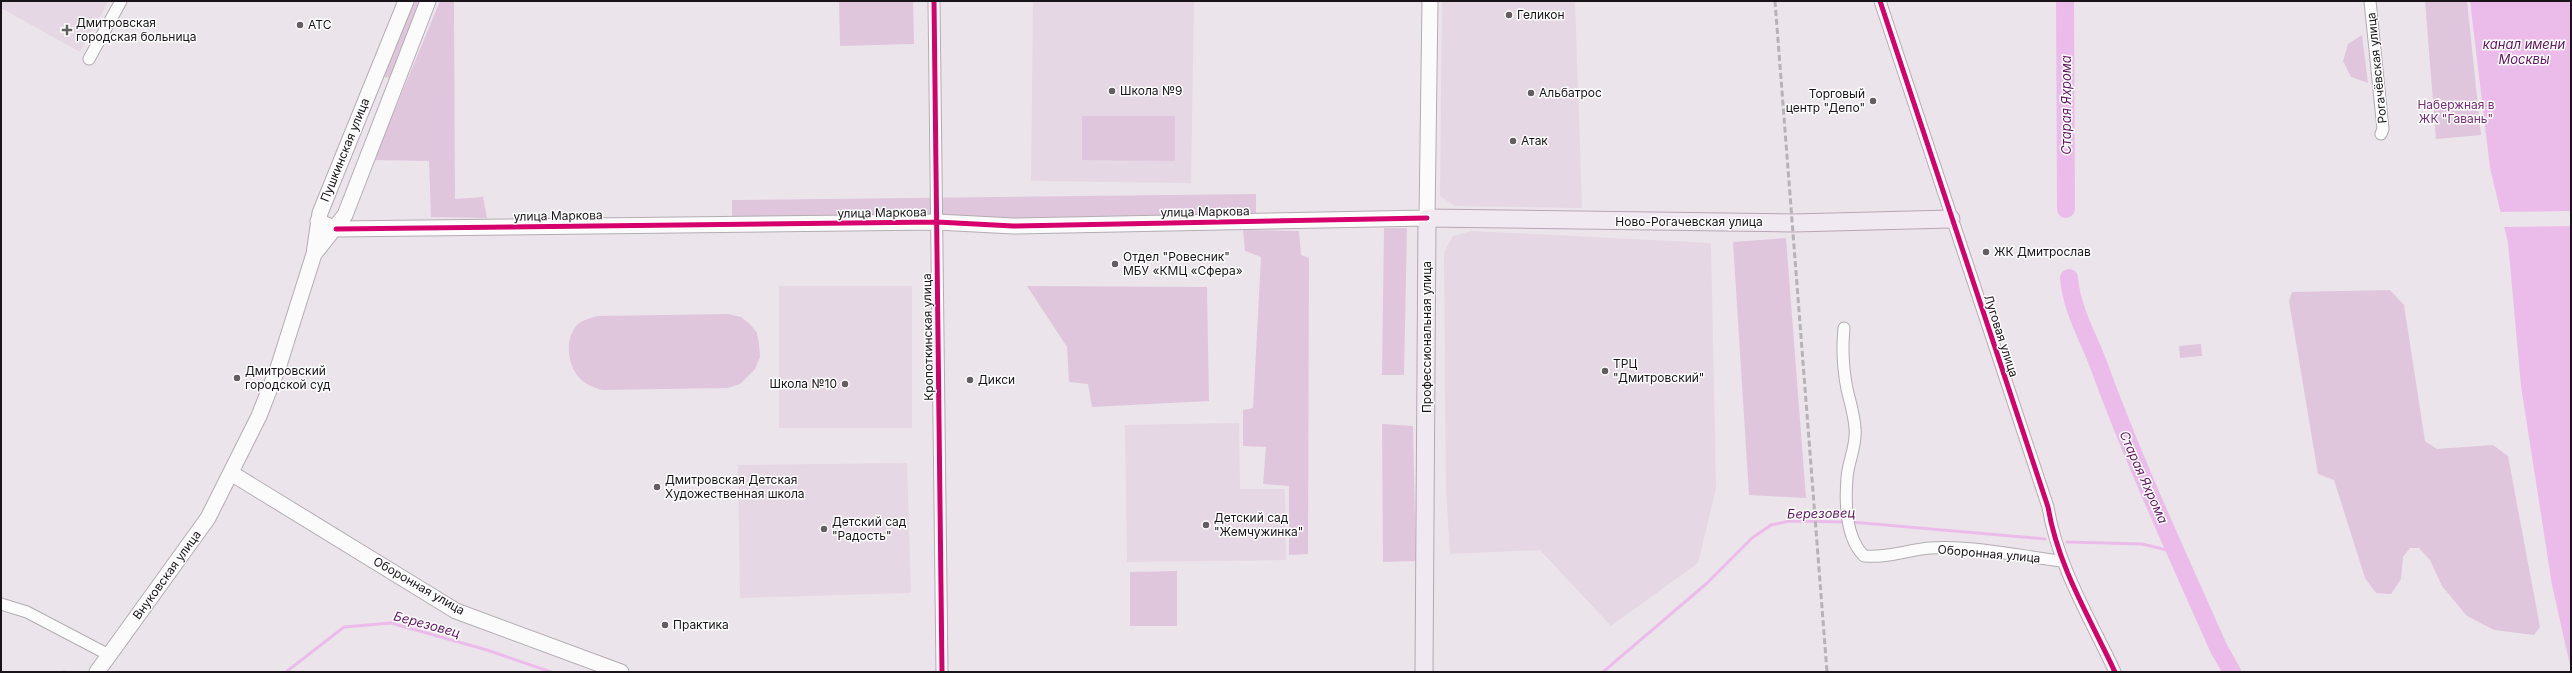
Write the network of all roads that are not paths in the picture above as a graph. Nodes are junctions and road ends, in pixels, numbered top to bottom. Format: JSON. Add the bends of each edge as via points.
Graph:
{"nodes":[{"id":1,"x":121,"y":1,"type":"edge"},
{"id":2,"x":406,"y":1,"type":"edge"},
{"id":3,"x":428,"y":1,"type":"edge"},
{"id":4,"x":934,"y":1,"type":"edge"},
{"id":5,"x":1430,"y":1,"type":"edge"},
{"id":6,"x":1880,"y":1,"type":"edge"},
{"id":7,"x":2370,"y":1,"type":"edge"},
{"id":8,"x":89,"y":59,"type":"dead end"},
{"id":9,"x":374,"y":80,"type":"junction"},
{"id":10,"x":394,"y":88,"type":"junction"},
{"id":11,"x":2381,"y":134,"type":"dead end"},
{"id":12,"x":1427,"y":218,"type":"junction"},
{"id":13,"x":1951,"y":219,"type":"junction"},
{"id":14,"x":318,"y":221,"type":"junction"},
{"id":15,"x":937,"y":222,"type":"junction"},
{"id":16,"x":336,"y":229,"type":"junction"},
{"id":17,"x":314,"y":254,"type":"junction"},
{"id":18,"x":1844,"y":328,"type":"dead end"},
{"id":19,"x":231,"y":473,"type":"junction"},
{"id":20,"x":2061,"y":561,"type":"junction"},
{"id":21,"x":1,"y":604,"type":"edge"},
{"id":22,"x":109,"y":655,"type":"junction"},
{"id":23,"x":97,"y":672,"type":"edge"},
{"id":24,"x":621,"y":672,"type":"edge"},
{"id":25,"x":942,"y":672,"type":"edge"},
{"id":26,"x":1424,"y":672,"type":"edge"},
{"id":27,"x":2115,"y":672,"type":"edge"}],
"edges":[{"from":1,"to":8,"type":"street"},
{"from":2,"to":9,"type":"street","name":"Пушкинская улица"},
{"from":3,"to":10,"type":"street","name":"Пушкинская улица"},
{"from":4,"to":15,"type":"street","name":"Кропоткинская улица"},
{"from":5,"to":12,"type":"street","name":"Профессиональная улица"},
{"from":6,"to":13,"type":"street","name":"Луговая улица"},
{"from":7,"to":11,"type":"street","name":"Рогачёвская улица","via":[[2383,129]]},
{"from":9,"to":10,"type":"street"},
{"from":9,"to":14,"type":"street","name":"Пушкинская улица"},
{"from":10,"to":16,"type":"street","name":"Пушкинская улица","via":[[348,208]]},
{"from":12,"to":13,"type":"main road","name":"Ново-Рогачевская улица","via":[[1793,223]]},
{"from":12,"to":15,"type":"street","name":"улица Маркова","via":[[1014,226]]},
{"from":12,"to":26,"type":"main road","name":"Профессиональная улица"},
{"from":13,"to":20,"type":"street","name":"Луговая улица","via":[[2048,508],[2052,534]]},
{"from":14,"to":16,"type":"street"},
{"from":14,"to":17,"type":"street","name":"Пушкинская улица"},
{"from":15,"to":16,"type":"street","name":"улица Маркова"},
{"from":15,"to":25,"type":"street","name":"Кропоткинская улица"},
{"from":16,"to":17,"type":"street","name":"Пушкинская улица"},
{"from":17,"to":19,"type":"street","name":"Пушкинская улица","via":[[279,365],[259,416]]},
{"from":18,"to":20,"type":"street","name":"Оборонная улица","via":[[1842,345],[1855,428],[1855,448],[1847,478],[1848,522],[1857,549],[1864,556],[1882,558],[1930,548]]},
{"from":19,"to":22,"type":"street","name":"Внуковская улица","via":[[208,518]]},
{"from":19,"to":24,"type":"street","name":"Оборонная улица","via":[[456,611]]},
{"from":20,"to":27,"type":"street","name":"Луговая улица"},
{"from":21,"to":22,"type":"street","via":[[27,612]]},
{"from":22,"to":23,"type":"street","name":"Внуковская улица"}]}
